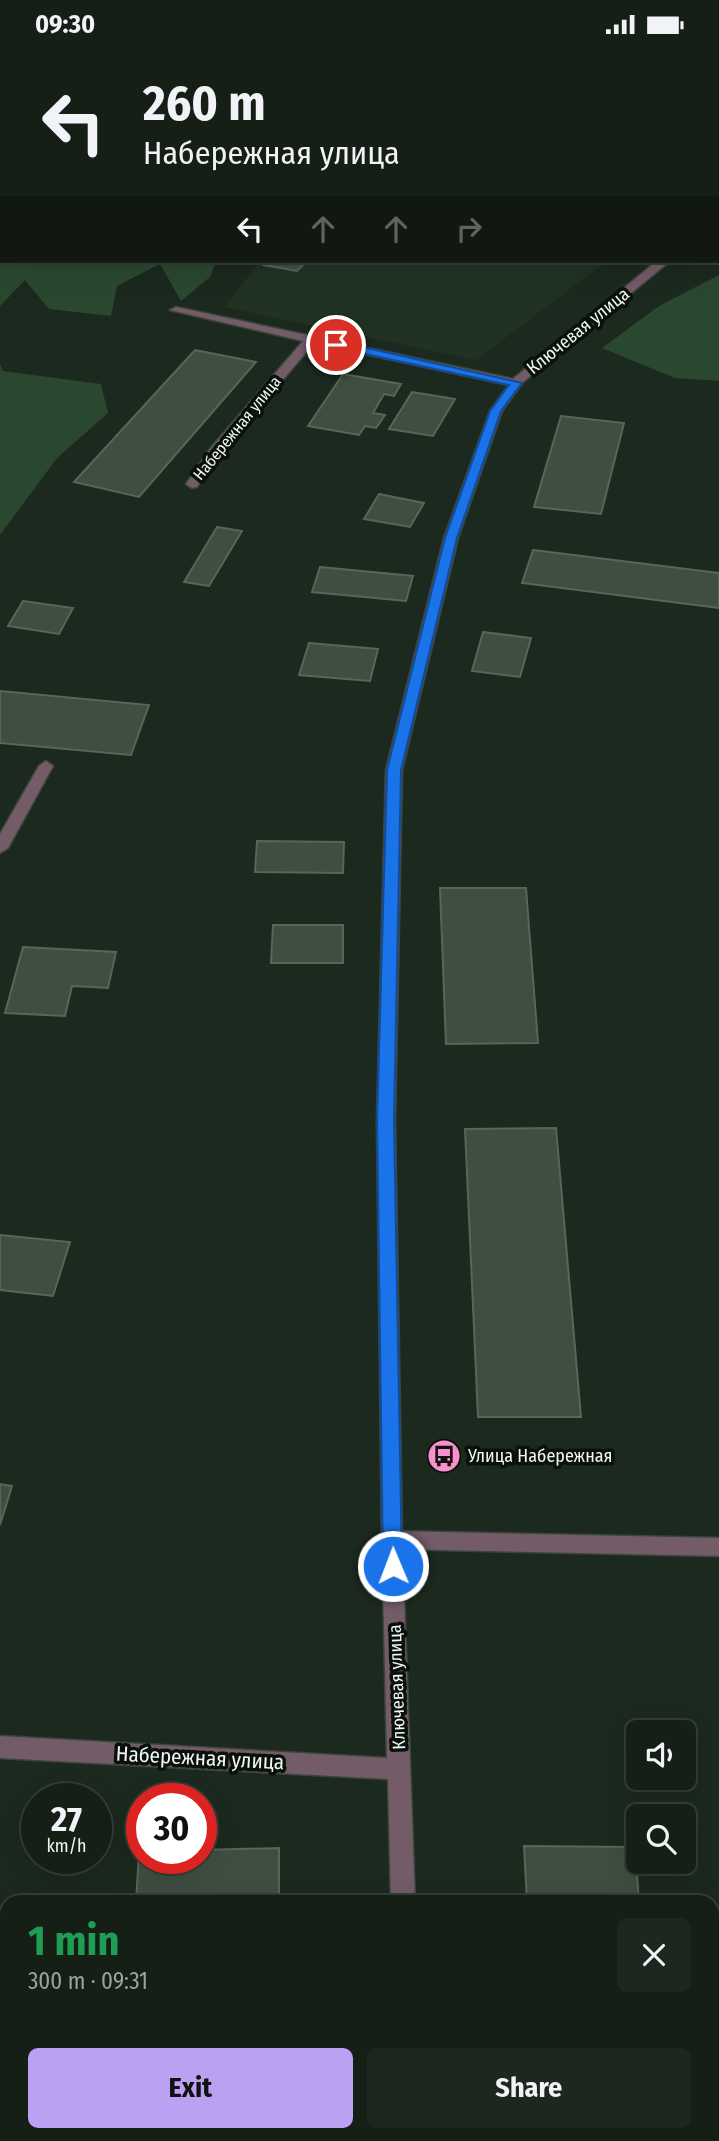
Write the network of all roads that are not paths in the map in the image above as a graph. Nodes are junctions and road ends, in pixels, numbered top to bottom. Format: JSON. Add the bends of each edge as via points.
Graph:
{"nodes":[{"id":1,"x":662,"y":263,"type":"edge"},
{"id":2,"x":176,"y":310,"type":"dead end"},
{"id":3,"x":311,"y":339,"type":"junction"},
{"id":4,"x":516,"y":383,"type":"junction"},
{"id":5,"x":192,"y":484,"type":"dead end"},
{"id":6,"x":46,"y":766,"type":"dead end"},
{"id":7,"x":0,"y":848,"type":"edge"},
{"id":8,"x":392,"y":1540,"type":"junction"},
{"id":9,"x":719,"y":1546,"type":"edge"},
{"id":10,"x":0,"y":1747,"type":"edge"},
{"id":11,"x":399,"y":1769,"type":"junction"},
{"id":12,"x":403,"y":1895,"type":"edge"}],
"edges":[{"from":1,"to":4,"type":"street","name":"Ключевая улица"},
{"from":2,"to":3,"type":"street"},
{"from":3,"to":4,"type":"street"},
{"from":3,"to":5,"type":"street","name":"Набережная улица"},
{"from":4,"to":8,"type":"street","name":"Ключевая улица","via":[[496,411],[451,538],[394,770],[386,1120]]},
{"from":6,"to":7,"type":"street"},
{"from":8,"to":9,"type":"street"},
{"from":8,"to":11,"type":"street","name":"Ключевая улица"},
{"from":10,"to":11,"type":"street","name":"Набережная улица"},
{"from":11,"to":12,"type":"street","name":"Ключевая улица"}]}
